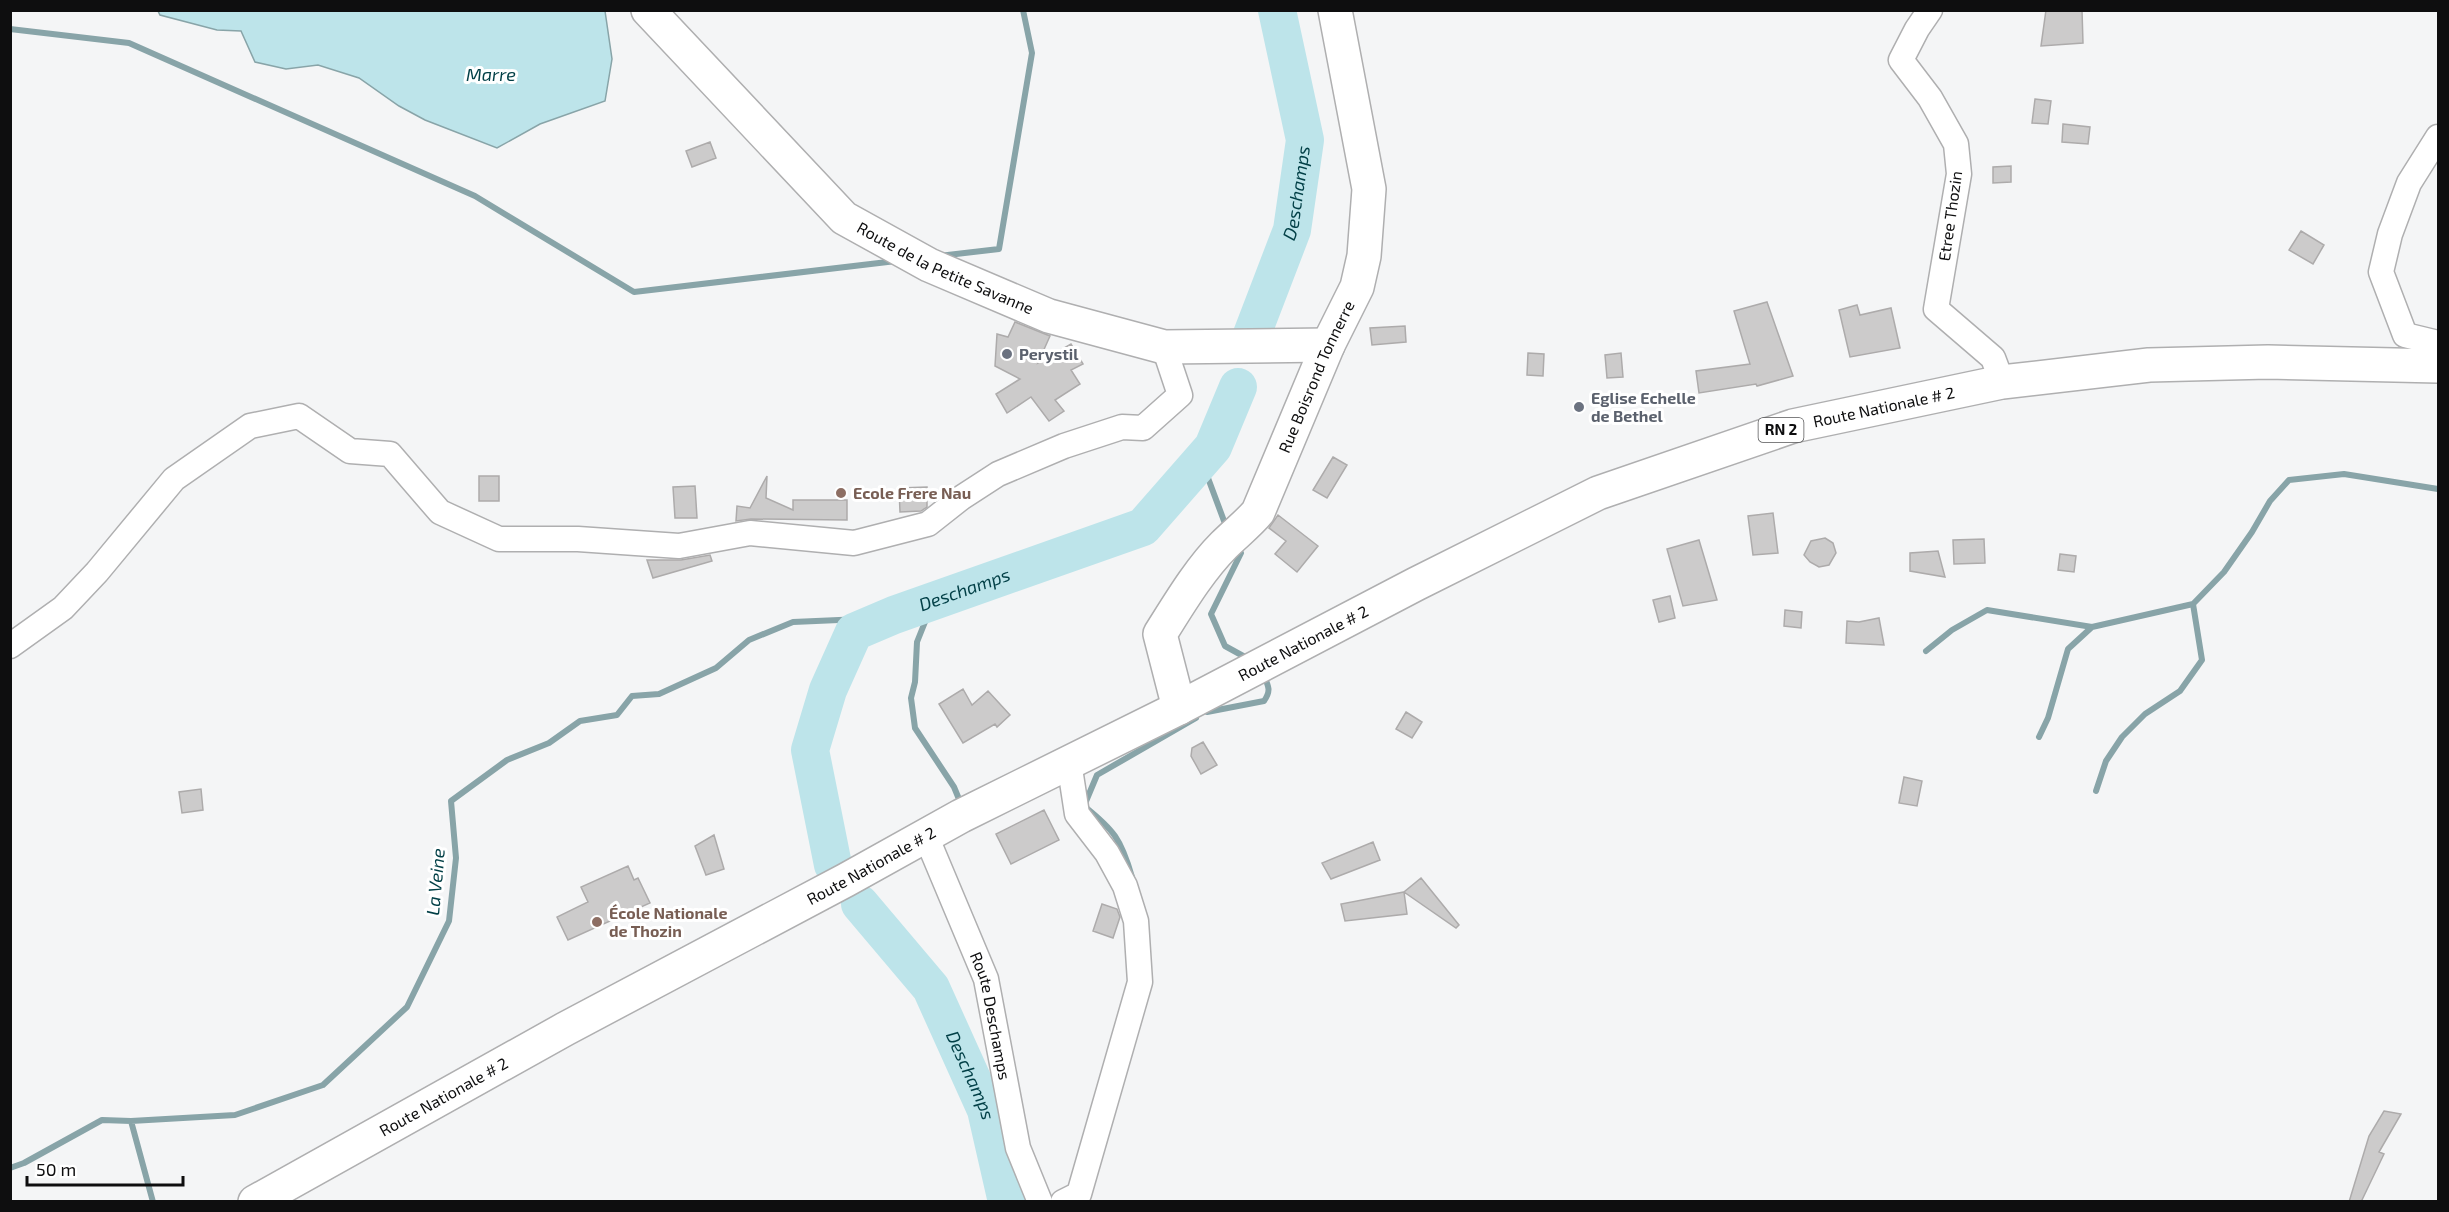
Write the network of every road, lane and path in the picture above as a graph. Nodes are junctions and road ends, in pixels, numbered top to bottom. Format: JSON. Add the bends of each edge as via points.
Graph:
{"nodes":[{"id":1,"x":648,"y":10,"type":"edge"},
{"id":2,"x":1335,"y":10,"type":"edge"},
{"id":3,"x":1930,"y":10,"type":"edge"},
{"id":4,"x":2439,"y":137,"type":"edge"},
{"id":5,"x":2439,"y":343,"type":"edge"},
{"id":6,"x":1328,"y":345,"type":"junction"},
{"id":7,"x":1164,"y":347,"type":"junction"},
{"id":8,"x":2439,"y":366,"type":"edge"},
{"id":9,"x":2002,"y":382,"type":"junction"},
{"id":10,"x":10,"y":646,"type":"edge"},
{"id":11,"x":1179,"y":708,"type":"junction"},
{"id":12,"x":1069,"y":762,"type":"junction"},
{"id":13,"x":926,"y":836,"type":"junction"},
{"id":14,"x":255,"y":1202,"type":"edge"},
{"id":15,"x":1040,"y":1202,"type":"edge"},
{"id":16,"x":1063,"y":1202,"type":"edge"}],
"edges":[{"from":1,"to":7,"type":"main road","name":"Route de la Petite Savanne","via":[[844,218],[929,265],[1049,316]]},
{"from":2,"to":6,"type":"main road","name":"Rue Boisrond Tonnerre","via":[[1369,189],[1364,256],[1357,286]]},
{"from":3,"to":9,"type":"street","name":"Etree Thozin","via":[[1900,60],[1930,98],[1956,144],[1959,174],[1936,309],[1993,358]]},
{"from":4,"to":5,"type":"street","via":[[2409,183],[2381,272],[2405,335]]},
{"from":6,"to":7,"type":"main road","name":"Route de la Petite Savanne"},
{"from":6,"to":11,"type":"main road","name":"Rue Boisrond Tonnerre","via":[[1258,512],[1224,545],[1160,634]]},
{"from":7,"to":10,"type":"street","via":[[1180,395],[1143,428],[1122,427],[1065,446],[998,474],[928,524],[854,543],[750,533],[679,546],[578,539],[499,539],[440,512],[390,454],[350,451],[299,416],[250,426],[174,479],[63,608]]},
{"from":8,"to":9,"type":"main road","name":"Route Nationale # 2","number":"RN 2","via":[[2268,362],[2149,365]]},
{"from":9,"to":11,"type":"main road","name":"Route Nationale # 2","number":"RN 2","via":[[1793,426],[1598,493]]},
{"from":11,"to":12,"type":"main road","name":"Route Nationale # 2","number":"RN 2"},
{"from":12,"to":13,"type":"main road","name":"Route Nationale # 2","number":"RN 2"},
{"from":12,"to":16,"type":"street","via":[[1077,814],[1107,853],[1125,886],[1136,921],[1140,982],[1079,1194]]},
{"from":13,"to":14,"type":"main road","name":"Route Nationale # 2","number":"RN 2","via":[[565,1029]]},
{"from":13,"to":15,"type":"street","name":"Route Deschamps","via":[[986,978],[1018,1148]]}]}
